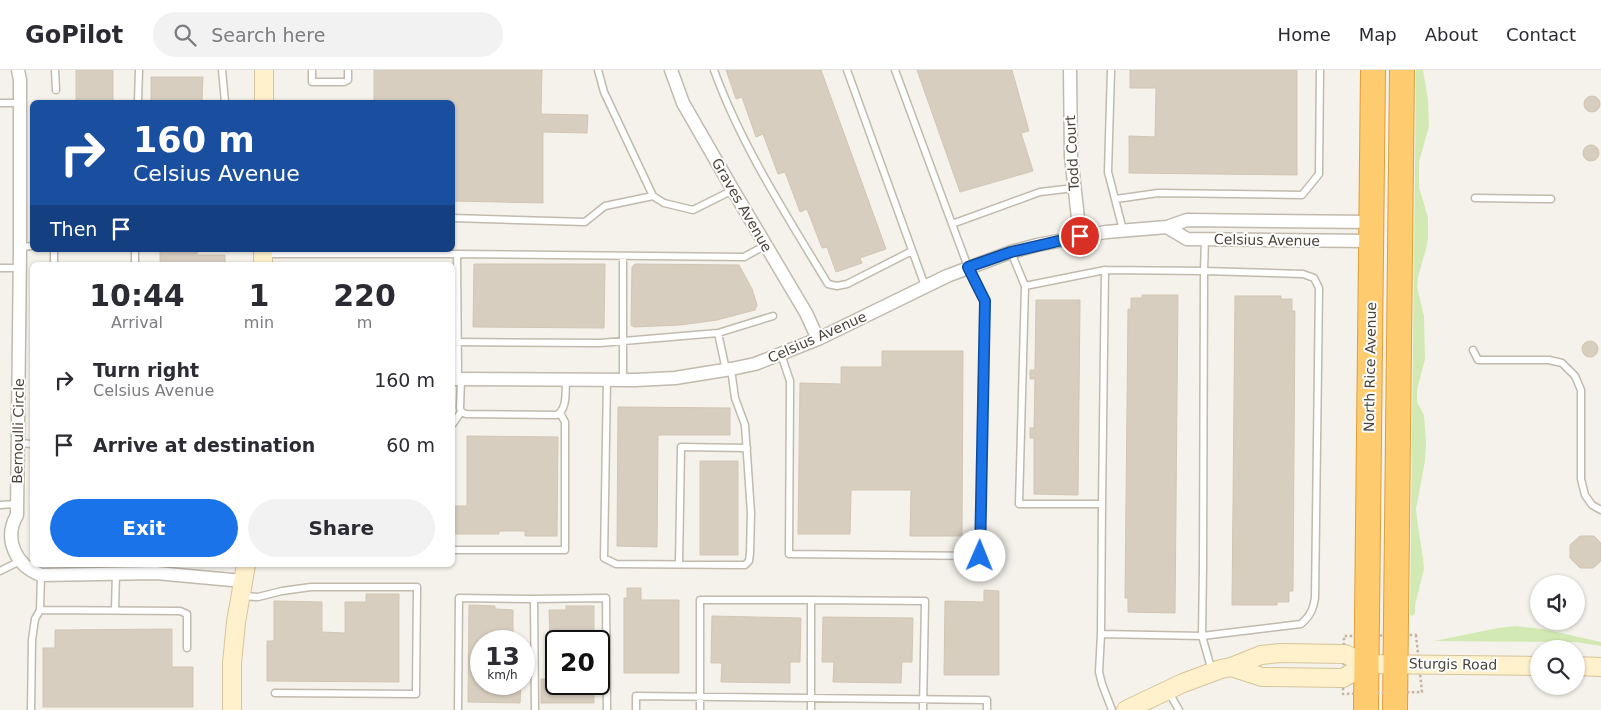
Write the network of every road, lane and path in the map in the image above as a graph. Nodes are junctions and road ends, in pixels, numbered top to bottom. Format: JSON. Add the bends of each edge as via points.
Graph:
{"nodes":[{"id":1,"x":18,"y":70,"type":"edge"},
{"id":2,"x":55,"y":70,"type":"edge"},
{"id":3,"x":139,"y":70,"type":"edge"},
{"id":4,"x":222,"y":70,"type":"edge"},
{"id":5,"x":264,"y":70,"type":"edge"},
{"id":6,"x":312,"y":70,"type":"edge"},
{"id":7,"x":348,"y":70,"type":"edge"},
{"id":8,"x":598,"y":70,"type":"edge"},
{"id":9,"x":671,"y":70,"type":"edge"},
{"id":10,"x":714,"y":70,"type":"edge"},
{"id":11,"x":847,"y":70,"type":"edge"},
{"id":12,"x":895,"y":70,"type":"edge"},
{"id":13,"x":1070,"y":70,"type":"edge"},
{"id":14,"x":1111,"y":70,"type":"edge"},
{"id":15,"x":1320,"y":70,"type":"edge"},
{"id":16,"x":1373,"y":70,"type":"edge"},
{"id":17,"x":1402,"y":70,"type":"edge"},
{"id":18,"x":56,"y":90,"type":"dead end"},
{"id":19,"x":138,"y":100,"type":"edge"},
{"id":20,"x":225,"y":100,"type":"edge"},
{"id":21,"x":264,"y":100,"type":"edge"},
{"id":22,"x":0,"y":103,"type":"edge"},
{"id":23,"x":20,"y":103,"type":"junction"},
{"id":24,"x":1074,"y":188,"type":"junction"},
{"id":25,"x":733,"y":190,"type":"junction"},
{"id":26,"x":653,"y":196,"type":"junction"},
{"id":27,"x":1475,"y":198,"type":"dead end"},
{"id":28,"x":1116,"y":199,"type":"junction"},
{"id":29,"x":1551,"y":199,"type":"dead end"},
{"id":30,"x":455,"y":218,"type":"edge"},
{"id":31,"x":952,"y":224,"type":"junction"},
{"id":32,"x":1167,"y":227,"type":"junction"},
{"id":33,"x":1124,"y":230,"type":"junction"},
{"id":34,"x":1371,"y":231,"type":"junction"},
{"id":35,"x":1080,"y":236,"type":"junction"},
{"id":36,"x":1205,"y":239,"type":"junction"},
{"id":37,"x":766,"y":245,"type":"junction"},
{"id":38,"x":26,"y":246,"type":"edge"},
{"id":39,"x":912,"y":251,"type":"junction"},
{"id":40,"x":1011,"y":252,"type":"junction"},
{"id":41,"x":457,"y":254,"type":"junction"},
{"id":42,"x":263,"y":256,"type":"edge"},
{"id":43,"x":623,"y":256,"type":"junction"},
{"id":44,"x":968,"y":267,"type":"junction"},
{"id":45,"x":0,"y":268,"type":"edge"},
{"id":46,"x":20,"y":268,"type":"junction"},
{"id":47,"x":1105,"y":270,"type":"junction"},
{"id":48,"x":1204,"y":271,"type":"junction"},
{"id":49,"x":925,"y":286,"type":"junction"},
{"id":50,"x":1025,"y":286,"type":"junction"},
{"id":51,"x":773,"y":316,"type":"dead end"},
{"id":52,"x":718,"y":332,"type":"junction"},
{"id":53,"x":818,"y":339,"type":"junction"},
{"id":54,"x":623,"y":341,"type":"junction"},
{"id":55,"x":455,"y":342,"type":"edge"},
{"id":56,"x":1473,"y":350,"type":"dead end"},
{"id":57,"x":781,"y":354,"type":"junction"},
{"id":58,"x":1399,"y":358,"type":"junction"},
{"id":59,"x":729,"y":370,"type":"junction"},
{"id":60,"x":457,"y":379,"type":"edge"},
{"id":61,"x":566,"y":380,"type":"junction"},
{"id":62,"x":607,"y":380,"type":"junction"},
{"id":63,"x":623,"y":380,"type":"junction"},
{"id":64,"x":461,"y":412,"type":"junction"},
{"id":65,"x":560,"y":413,"type":"junction"},
{"id":66,"x":455,"y":421,"type":"edge"},
{"id":67,"x":18,"y":443,"type":"junction"},
{"id":68,"x":30,"y":444,"type":"edge"},
{"id":69,"x":747,"y":448,"type":"junction"},
{"id":70,"x":17,"y":504,"type":"junction"},
{"id":71,"x":1102,"y":504,"type":"junction"},
{"id":72,"x":0,"y":505,"type":"edge"},
{"id":73,"x":1601,"y":510,"type":"edge"},
{"id":74,"x":455,"y":550,"type":"edge"},
{"id":75,"x":20,"y":561,"type":"junction"},
{"id":76,"x":679,"y":564,"type":"junction"},
{"id":77,"x":135,"y":569,"type":"edge"},
{"id":78,"x":0,"y":571,"type":"edge"},
{"id":79,"x":116,"y":573,"type":"junction"},
{"id":80,"x":41,"y":574,"type":"junction"},
{"id":81,"x":243,"y":581,"type":"edge"},
{"id":82,"x":534,"y":599,"type":"junction"},
{"id":83,"x":811,"y":600,"type":"junction"},
{"id":84,"x":40,"y":610,"type":"junction"},
{"id":85,"x":115,"y":610,"type":"junction"},
{"id":86,"x":1101,"y":634,"type":"junction"},
{"id":87,"x":1202,"y":636,"type":"junction"},
{"id":88,"x":187,"y":648,"type":"dead end"},
{"id":89,"x":1396,"y":663,"type":"junction"},
{"id":90,"x":1367,"y":664,"type":"junction"},
{"id":91,"x":1530,"y":666,"type":"edge"},
{"id":92,"x":1585,"y":666,"type":"edge"},
{"id":93,"x":1231,"y":667,"type":"junction"},
{"id":94,"x":1601,"y":667,"type":"edge"},
{"id":95,"x":1212,"y":672,"type":"junction"},
{"id":96,"x":1168,"y":690,"type":"junction"},
{"id":97,"x":275,"y":693,"type":"dead end"},
{"id":98,"x":700,"y":697,"type":"junction"},
{"id":99,"x":811,"y":698,"type":"junction"},
{"id":100,"x":923,"y":699,"type":"junction"},
{"id":101,"x":31,"y":710,"type":"edge"},
{"id":102,"x":232,"y":710,"type":"edge"},
{"id":103,"x":458,"y":710,"type":"edge"},
{"id":104,"x":535,"y":710,"type":"edge"},
{"id":105,"x":607,"y":710,"type":"edge"},
{"id":106,"x":636,"y":710,"type":"edge"},
{"id":107,"x":700,"y":710,"type":"edge"},
{"id":108,"x":811,"y":710,"type":"edge"},
{"id":109,"x":923,"y":710,"type":"edge"},
{"id":110,"x":987,"y":710,"type":"edge"},
{"id":111,"x":1112,"y":710,"type":"edge"},
{"id":112,"x":1126,"y":710,"type":"edge"},
{"id":113,"x":1179,"y":710,"type":"edge"},
{"id":114,"x":1366,"y":710,"type":"edge"},
{"id":115,"x":1395,"y":710,"type":"edge"}],
"edges":[{"from":1,"to":23,"type":"street","name":"Bernoulli Circle"},
{"from":2,"to":18,"type":"lane"},
{"from":3,"to":19,"type":"lane"},
{"from":4,"to":20,"type":"lane"},
{"from":5,"to":21,"type":"street"},
{"from":6,"to":7,"type":"lane","via":[[312,82],[344,82],[348,80]]},
{"from":8,"to":26,"type":"lane","via":[[604,92]]},
{"from":9,"to":25,"type":"street","name":"Graves Avenue","via":[[683,103]]},
{"from":10,"to":39,"type":"lane","via":[[725,102],[828,284],[847,284]]},
{"from":11,"to":39,"type":"lane"},
{"from":12,"to":31,"type":"lane"},
{"from":13,"to":24,"type":"street","name":"Todd Court"},
{"from":14,"to":28,"type":"lane","via":[[1108,172]]},
{"from":15,"to":28,"type":"lane","via":[[1319,174],[1302,195],[1158,193]]},
{"from":16,"to":34,"type":"highway","name":"North Rice Avenue"},
{"from":17,"to":58,"type":"highway","name":"North Rice Avenue"},
{"from":22,"to":23,"type":"lane"},
{"from":23,"to":38,"type":"street","name":"Bernoulli Circle"},
{"from":24,"to":31,"type":"lane","via":[[1040,192]]},
{"from":24,"to":35,"type":"street","name":"Todd Court"},
{"from":25,"to":26,"type":"lane","via":[[693,210],[664,203]]},
{"from":25,"to":37,"type":"street","name":"Graves Avenue"},
{"from":26,"to":30,"type":"lane","via":[[605,206],[584,222]]},
{"from":27,"to":29,"type":"lane"},
{"from":28,"to":33,"type":"lane"},
{"from":31,"to":44,"type":"lane"},
{"from":32,"to":33,"type":"street","name":"Celsius Avenue"},
{"from":32,"to":34,"type":"street","name":"Celsius Avenue","via":[[1187,220]]},
{"from":32,"to":36,"type":"street","name":"Celsius Avenue","via":[[1187,239]]},
{"from":33,"to":35,"type":"street","name":"Celsius Avenue"},
{"from":34,"to":36,"type":"street","name":"Celsius Avenue"},
{"from":34,"to":58,"type":"highway","via":[[1380,224],[1386,232],[1386,340]]},
{"from":34,"to":90,"type":"highway","name":"North Rice Avenue"},
{"from":35,"to":40,"type":"street","name":"Celsius Avenue"},
{"from":36,"to":48,"type":"lane"},
{"from":37,"to":43,"type":"lane","via":[[744,256]]},
{"from":37,"to":53,"type":"street","name":"Graves Avenue"},
{"from":38,"to":46,"type":"street","name":"Bernoulli Circle"},
{"from":39,"to":49,"type":"lane"},
{"from":40,"to":44,"type":"street","name":"Celsius Avenue"},
{"from":40,"to":50,"type":"lane"},
{"from":41,"to":42,"type":"lane"},
{"from":41,"to":43,"type":"lane"},
{"from":41,"to":55,"type":"lane"},
{"from":43,"to":54,"type":"lane"},
{"from":44,"to":49,"type":"street","name":"Celsius Avenue"},
{"from":44,"to":57,"type":"lane","via":[[985,301],[980,556],[788,554],[790,381]]},
{"from":45,"to":46,"type":"lane"},
{"from":46,"to":67,"type":"street","name":"Bernoulli Circle"},
{"from":47,"to":48,"type":"lane"},
{"from":47,"to":50,"type":"lane"},
{"from":47,"to":71,"type":"lane"},
{"from":48,"to":87,"type":"lane"},
{"from":48,"to":87,"type":"lane","via":[[1303,274],[1314,278],[1319,288],[1313,608],[1301,624]]},
{"from":49,"to":53,"type":"street","name":"Celsius Avenue"},
{"from":50,"to":71,"type":"lane","via":[[1019,504]]},
{"from":51,"to":52,"type":"lane"},
{"from":52,"to":54,"type":"lane"},
{"from":52,"to":59,"type":"lane"},
{"from":53,"to":57,"type":"street","name":"Celsius Avenue"},
{"from":54,"to":55,"type":"lane"},
{"from":54,"to":63,"type":"lane"},
{"from":55,"to":60,"type":"lane"},
{"from":56,"to":73,"type":"lane","via":[[1478,360],[1539,359],[1562,363],[1575,376],[1582,396],[1581,479],[1585,496]]},
{"from":57,"to":59,"type":"street","name":"Celsius Avenue"},
{"from":58,"to":89,"type":"highway","name":"North Rice Avenue"},
{"from":59,"to":63,"type":"street","name":"Celsius Avenue","via":[[675,378]]},
{"from":59,"to":69,"type":"lane","via":[[735,398],[746,424]]},
{"from":60,"to":61,"type":"street","name":"Celsius Avenue"},
{"from":60,"to":64,"type":"lane"},
{"from":61,"to":62,"type":"street","name":"Celsius Avenue"},
{"from":61,"to":65,"type":"lane","via":[[565,400]]},
{"from":62,"to":63,"type":"street","name":"Celsius Avenue"},
{"from":62,"to":76,"type":"lane","via":[[604,558],[616,564]]},
{"from":64,"to":65,"type":"lane"},
{"from":64,"to":66,"type":"lane"},
{"from":65,"to":74,"type":"lane","via":[[565,422],[565,550]]},
{"from":67,"to":68,"type":"lane"},
{"from":67,"to":70,"type":"street","name":"Bernoulli Circle"},
{"from":69,"to":76,"type":"lane","via":[[681,447]]},
{"from":69,"to":76,"type":"lane","via":[[751,513],[749,561],[745,565]]},
{"from":70,"to":72,"type":"lane"},
{"from":70,"to":75,"type":"street","name":"Bernoulli Circle","via":[[11,540]]},
{"from":71,"to":86,"type":"lane"},
{"from":75,"to":78,"type":"lane"},
{"from":75,"to":80,"type":"street"},
{"from":77,"to":79,"type":"street"},
{"from":77,"to":81,"type":"street"},
{"from":79,"to":80,"type":"street"},
{"from":79,"to":85,"type":"lane"},
{"from":80,"to":84,"type":"lane"},
{"from":81,"to":97,"type":"lane","via":[[258,598],[311,586],[417,587],[416,694]]},
{"from":81,"to":102,"type":"street","via":[[232,663]]},
{"from":82,"to":103,"type":"lane","via":[[460,598]]},
{"from":82,"to":104,"type":"lane"},
{"from":82,"to":105,"type":"lane","via":[[606,598]]},
{"from":83,"to":98,"type":"lane","via":[[700,600]]},
{"from":83,"to":99,"type":"lane"},
{"from":83,"to":100,"type":"lane","via":[[925,601]]},
{"from":84,"to":85,"type":"lane"},
{"from":84,"to":101,"type":"lane","via":[[35,619],[32,640]]},
{"from":85,"to":88,"type":"lane","via":[[180,611],[187,614]]},
{"from":86,"to":87,"type":"lane"},
{"from":86,"to":111,"type":"lane","via":[[1100,672]]},
{"from":87,"to":95,"type":"lane"},
{"from":89,"to":90,"type":"street","name":"Sturgis Road"},
{"from":89,"to":91,"type":"street","name":"Sturgis Road"},
{"from":89,"to":115,"type":"highway","name":"North Rice Avenue"},
{"from":90,"to":93,"type":"street","name":"Sturgis Road","via":[[1345,654],[1280,653],[1261,655]]},
{"from":90,"to":93,"type":"street","name":"Sturgis Road","via":[[1344,678],[1262,677]]},
{"from":90,"to":114,"type":"highway","name":"North Rice Avenue"},
{"from":92,"to":94,"type":"street"},
{"from":93,"to":95,"type":"street","name":"Sturgis Road"},
{"from":95,"to":96,"type":"street","name":"Sturgis Road"},
{"from":96,"to":112,"type":"street","name":"Sturgis Road"},
{"from":96,"to":113,"type":"lane"},
{"from":98,"to":99,"type":"lane"},
{"from":98,"to":106,"type":"lane","via":[[636,696]]},
{"from":98,"to":107,"type":"lane"},
{"from":99,"to":100,"type":"lane"},
{"from":99,"to":108,"type":"lane"},
{"from":100,"to":109,"type":"lane"},
{"from":100,"to":110,"type":"lane","via":[[987,700]]}]}
